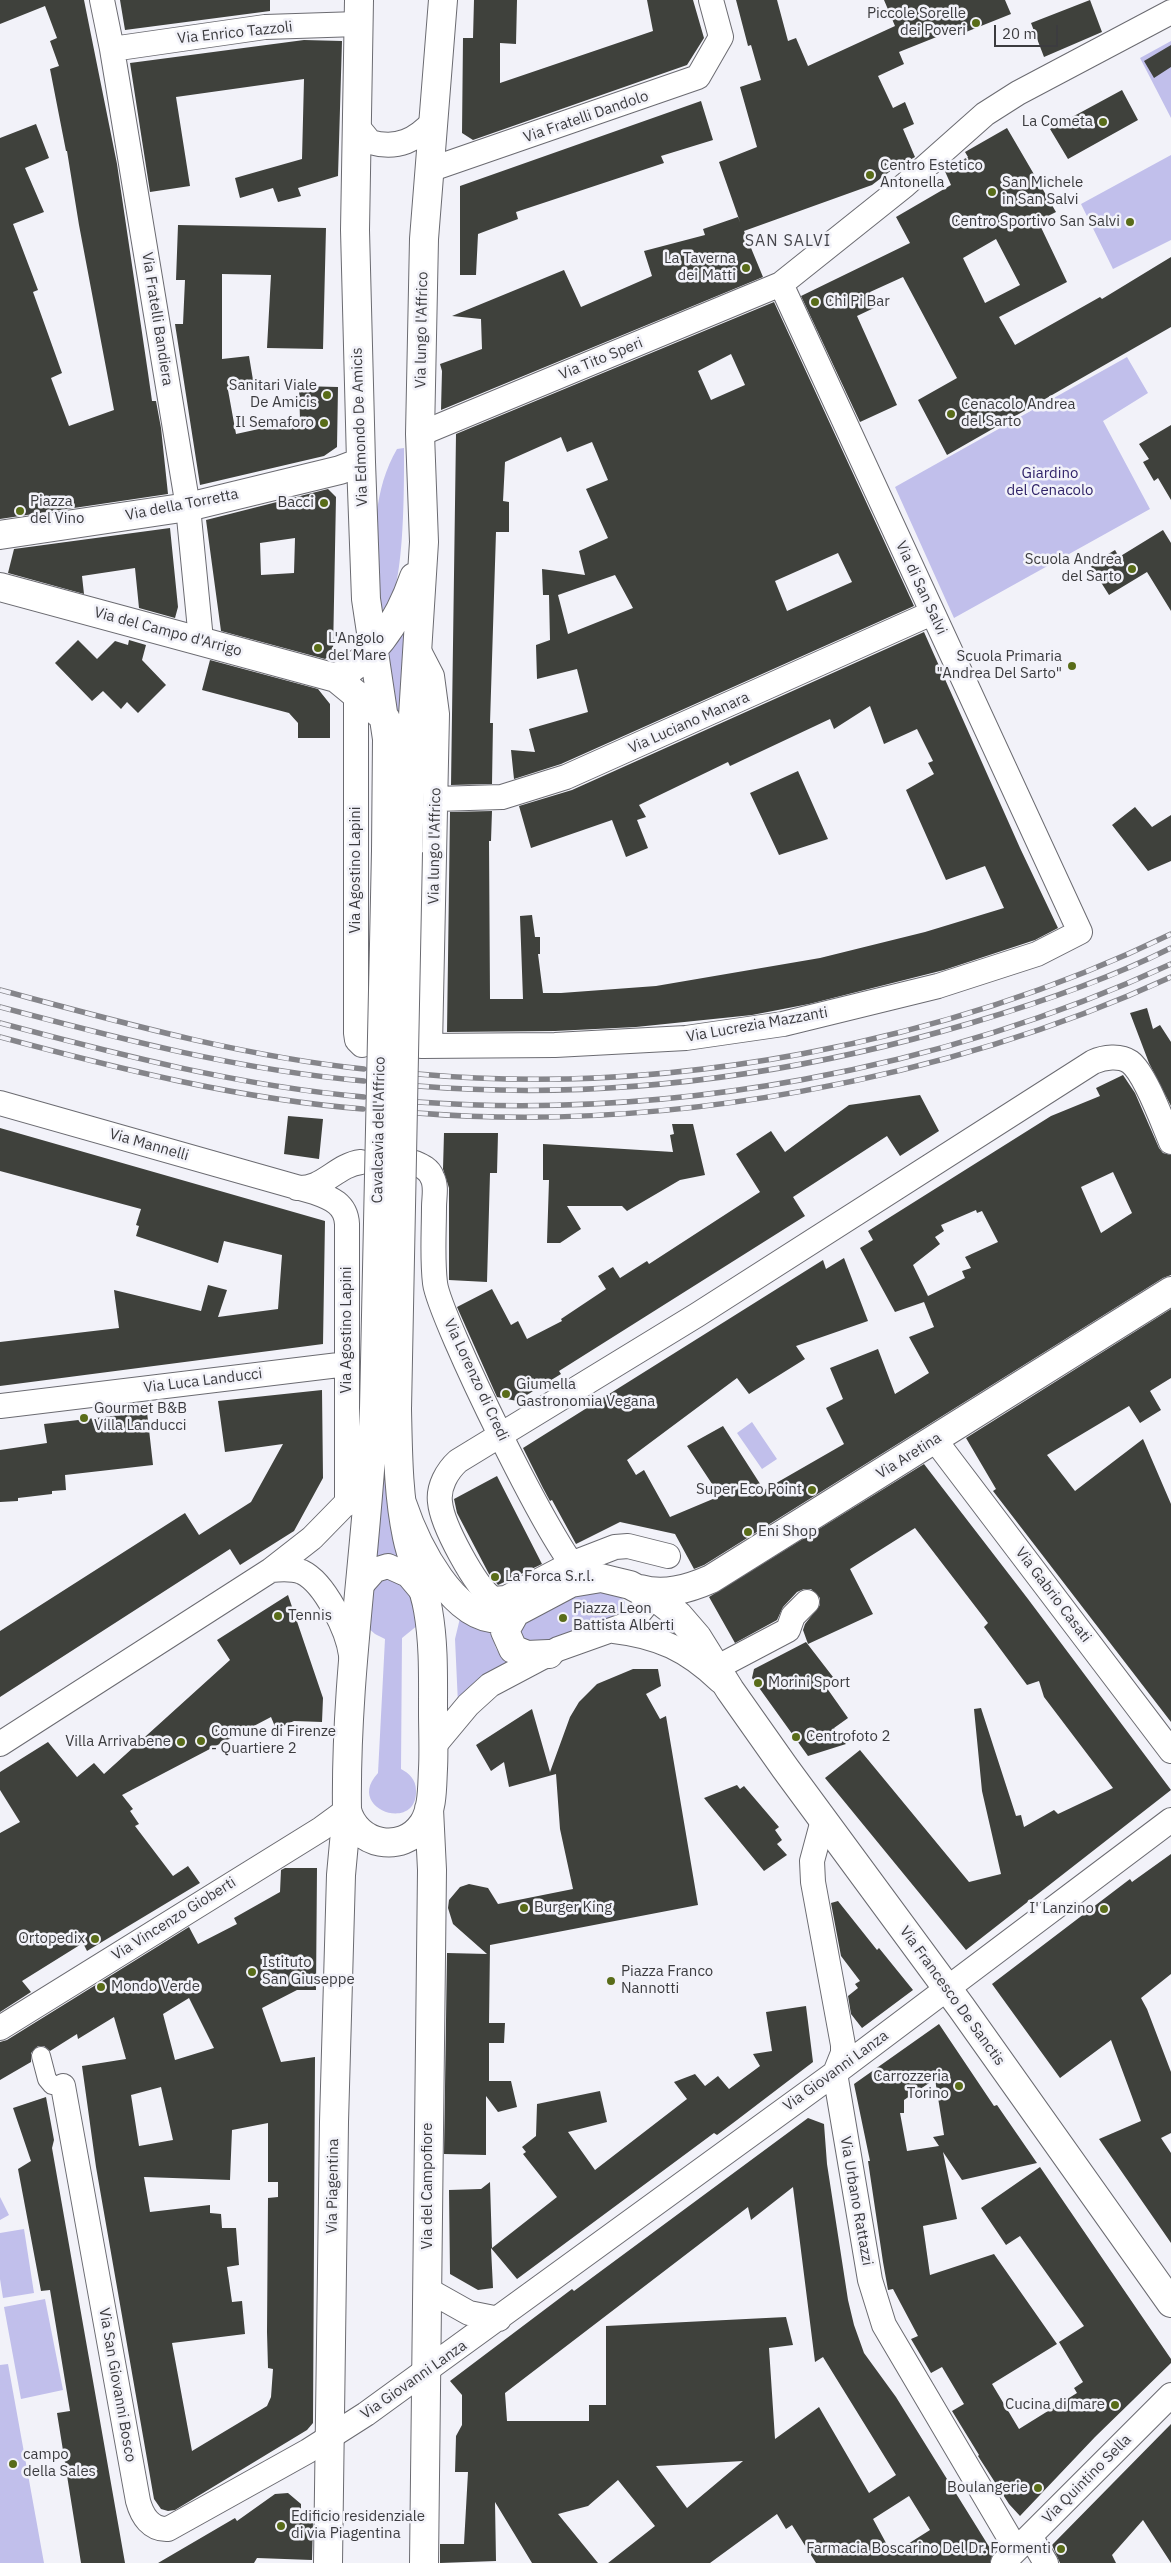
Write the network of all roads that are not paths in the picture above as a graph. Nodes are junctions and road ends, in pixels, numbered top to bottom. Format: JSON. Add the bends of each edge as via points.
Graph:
{"nodes":[{"id":1,"x":102,"y":0,"type":"edge"},
{"id":2,"x":442,"y":0,"type":"edge"},
{"id":3,"x":711,"y":0,"type":"edge"},
{"id":4,"x":359,"y":12,"type":"edge"},
{"id":5,"x":1171,"y":12,"type":"edge"},
{"id":6,"x":112,"y":49,"type":"junction"},
{"id":7,"x":435,"y":120,"type":"junction"},
{"id":8,"x":356,"y":125,"type":"junction"},
{"id":9,"x":429,"y":170,"type":"junction"},
{"id":10,"x":785,"y":291,"type":"junction"},
{"id":11,"x":420,"y":434,"type":"junction"},
{"id":12,"x":361,"y":462,"type":"junction"},
{"id":13,"x":188,"y":507,"type":"junction"},
{"id":14,"x":0,"y":535,"type":"edge"},
{"id":15,"x":424,"y":542,"type":"junction"},
{"id":16,"x":0,"y":586,"type":"edge"},
{"id":17,"x":932,"y":613,"type":"junction"},
{"id":18,"x":201,"y":640,"type":"junction"},
{"id":19,"x":375,"y":648,"type":"junction"},
{"id":20,"x":418,"y":649,"type":"junction"},
{"id":21,"x":346,"y":685,"type":"junction"},
{"id":22,"x":386,"y":719,"type":"junction"},
{"id":23,"x":436,"y":799,"type":"junction"},
{"id":24,"x":397,"y":852,"type":"junction"},
{"id":25,"x":1080,"y":932,"type":"joint"},
{"id":26,"x":362,"y":1045,"type":"dead end"},
{"id":27,"x":425,"y":1046,"type":"joint"},
{"id":28,"x":0,"y":1103,"type":"edge"},
{"id":29,"x":1171,"y":1142,"type":"edge"},
{"id":30,"x":361,"y":1162,"type":"dead end"},
{"id":31,"x":415,"y":1163,"type":"dead end"},
{"id":32,"x":297,"y":1188,"type":"junction"},
{"id":33,"x":1171,"y":1291,"type":"edge"},
{"id":34,"x":347,"y":1364,"type":"junction"},
{"id":35,"x":0,"y":1406,"type":"edge"},
{"id":36,"x":386,"y":1408,"type":"junction"},
{"id":37,"x":502,"y":1436,"type":"junction"},
{"id":38,"x":934,"y":1440,"type":"junction"},
{"id":39,"x":371,"y":1474,"type":"junction"},
{"id":40,"x":402,"y":1503,"type":"junction"},
{"id":41,"x":347,"y":1504,"type":"junction"},
{"id":42,"x":668,"y":1556,"type":"dead end"},
{"id":43,"x":571,"y":1564,"type":"junction"},
{"id":44,"x":271,"y":1570,"type":"junction"},
{"id":45,"x":593,"y":1579,"type":"junction"},
{"id":46,"x":359,"y":1588,"type":"junction"},
{"id":47,"x":645,"y":1593,"type":"junction"},
{"id":48,"x":424,"y":1594,"type":"junction"},
{"id":49,"x":807,"y":1602,"type":"dead end"},
{"id":50,"x":514,"y":1615,"type":"junction"},
{"id":51,"x":614,"y":1631,"type":"junction"},
{"id":52,"x":549,"y":1654,"type":"junction"},
{"id":53,"x":352,"y":1660,"type":"junction"},
{"id":54,"x":723,"y":1679,"type":"junction"},
{"id":55,"x":0,"y":1744,"type":"edge"},
{"id":56,"x":433,"y":1747,"type":"junction"},
{"id":57,"x":1171,"y":1751,"type":"edge"},
{"id":58,"x":429,"y":1809,"type":"junction"},
{"id":59,"x":347,"y":1810,"type":"junction"},
{"id":60,"x":823,"y":1820,"type":"junction"},
{"id":61,"x":1171,"y":1820,"type":"edge"},
{"id":62,"x":947,"y":1988,"type":"junction"},
{"id":63,"x":0,"y":2028,"type":"edge"},
{"id":64,"x":41,"y":2056,"type":"dead end"},
{"id":65,"x":835,"y":2073,"type":"junction"},
{"id":66,"x":63,"y":2086,"type":"joint"},
{"id":67,"x":428,"y":2290,"type":"junction"},
{"id":68,"x":1171,"y":2303,"type":"edge"},
{"id":69,"x":499,"y":2319,"type":"junction"},
{"id":70,"x":426,"y":2370,"type":"junction"},
{"id":71,"x":1171,"y":2395,"type":"edge"},
{"id":72,"x":328,"y":2439,"type":"junction"},
{"id":73,"x":1016,"y":2550,"type":"edge"},
{"id":74,"x":328,"y":2563,"type":"edge"},
{"id":75,"x":424,"y":2563,"type":"edge"},
{"id":76,"x":1046,"y":2563,"type":"edge"}],
"edges":[{"from":1,"to":6,"type":"street","name":"Via Fratelli Bandiera"},
{"from":2,"to":7,"type":"street","name":"Via lungo l'Affrico"},
{"from":3,"to":9,"type":"street","name":"Via Fratelli Dandolo","via":[[721,37],[698,77]]},
{"from":4,"to":6,"type":"street","name":"Via Enrico Tazzoli"},
{"from":4,"to":8,"type":"street","name":"Via Edmondo De Amicis"},
{"from":5,"to":10,"type":"street","name":"Via Tito Speri","via":[[984,114]]},
{"from":6,"to":13,"type":"street","name":"Via Fratelli Bandiera"},
{"from":7,"to":8,"type":"street","via":[[418,136],[397,146],[370,142]]},
{"from":7,"to":9,"type":"street","name":"Via lungo l'Affrico"},
{"from":8,"to":12,"type":"street","name":"Via Edmondo De Amicis","via":[[355,230]]},
{"from":9,"to":11,"type":"street","name":"Via lungo l'Affrico","via":[[424,239]]},
{"from":10,"to":11,"type":"street","name":"Via Tito Speri"},
{"from":10,"to":17,"type":"street","name":"Via di San Salvi"},
{"from":11,"to":15,"type":"street","name":"Via lungo l'Affrico"},
{"from":12,"to":13,"type":"street","name":"Via della Torretta"},
{"from":12,"to":19,"type":"street","name":"Via Edmondo De Amicis","via":[[366,599]]},
{"from":13,"to":14,"type":"street","name":"Via della Torretta"},
{"from":13,"to":18,"type":"street","name":"Via Fratelli Bandiera"},
{"from":15,"to":19,"type":"street","name":"Via lungo l'Affrico","via":[[406,601]]},
{"from":15,"to":20,"type":"street","name":"Via lungo l'Affrico"},
{"from":16,"to":18,"type":"street","name":"Via del Campo d'Arrigo"},
{"from":17,"to":23,"type":"street","name":"Via Luciano Manara","via":[[566,777],[502,797]]},
{"from":17,"to":25,"type":"street","name":"Via di San Salvi"},
{"from":18,"to":21,"type":"street","name":"Via del Campo d'Arrigo"},
{"from":19,"to":21,"type":"street","via":[[356,665]]},
{"from":19,"to":22,"type":"street","name":"Via Edmondo De Amicis"},
{"from":20,"to":23,"type":"street","name":"Via lungo l'Affrico","via":[[432,676],[435,694]]},
{"from":20,"to":24,"type":"street","name":"Via lungo l'Affrico","via":[[412,732]]},
{"from":21,"to":22,"type":"street","name":"Via del Campo d'Arrigo"},
{"from":21,"to":26,"type":"street","name":"Via Agostino Lapini","via":[[356,1033],[358,1043]]},
{"from":22,"to":24,"type":"street","name":"Via Edmondo De Amicis"},
{"from":23,"to":27,"type":"street","name":"Via lungo l'Affrico"},
{"from":24,"to":36,"type":"street","name":"Cavalcavia dell'Affrico","bridge":true},
{"from":25,"to":27,"type":"street","name":"Via Lucrezia Mazzanti","via":[[1037,954],[938,986],[783,1024],[686,1038],[555,1045]]},
{"from":28,"to":32,"type":"street","name":"Via Mannelli"},
{"from":29,"to":37,"type":"street","via":[[1140,1074],[1131,1063],[1122,1058],[1103,1058],[1086,1065]]},
{"from":30,"to":32,"type":"street","via":[[350,1164],[310,1188]]},
{"from":31,"to":37,"type":"street","name":"Via Lorenzo di Credi","via":[[428,1170],[435,1186],[434,1276],[437,1296]]},
{"from":32,"to":34,"type":"street","name":"Via Agostino Lapini","via":[[331,1199],[346,1213]]},
{"from":33,"to":38,"type":"street","name":"Via Aretina"},
{"from":34,"to":35,"type":"street","name":"Via Luca Landucci"},
{"from":34,"to":41,"type":"street","name":"Via Agostino Lapini"},
{"from":36,"to":39,"type":"street"},
{"from":36,"to":40,"type":"street"},
{"from":37,"to":43,"type":"street","name":"Via Lorenzo di Credi"},
{"from":37,"to":43,"type":"street","via":[[458,1461],[441,1488],[441,1509],[466,1561],[493,1599],[506,1598]]},
{"from":38,"to":47,"type":"street","name":"Via Aretina","via":[[711,1579],[676,1591]]},
{"from":38,"to":57,"type":"street","name":"Via Gabrio Casati"},
{"from":39,"to":41,"type":"street"},
{"from":39,"to":46,"type":"street"},
{"from":40,"to":48,"type":"street","via":[[410,1547]]},
{"from":40,"to":50,"type":"street","via":[[415,1534],[450,1593],[461,1604],[482,1616],[499,1619]]},
{"from":41,"to":44,"type":"street","via":[[312,1538]]},
{"from":42,"to":43,"type":"street","via":[[628,1546],[614,1547]]},
{"from":43,"to":45,"type":"street","name":"Via Lorenzo di Credi"},
{"from":44,"to":53,"type":"street","via":[[301,1572],[316,1584],[342,1625]]},
{"from":44,"to":55,"type":"street"},
{"from":45,"to":47,"type":"street","via":[[614,1580]]},
{"from":45,"to":50,"type":"street","via":[[571,1584]]},
{"from":46,"to":48,"type":"street","via":[[375,1570],[388,1566],[408,1574]]},
{"from":46,"to":53,"type":"street"},
{"from":47,"to":51,"type":"street","via":[[637,1618]]},
{"from":47,"to":54,"type":"street","via":[[670,1609],[690,1628]]},
{"from":48,"to":56,"type":"street","via":[[433,1648]]},
{"from":49,"to":54,"type":"street","via":[[793,1616],[788,1630]]},
{"from":50,"to":52,"type":"street","via":[[506,1631],[513,1649],[527,1655]]},
{"from":51,"to":52,"type":"street","via":[[575,1642]]},
{"from":51,"to":54,"type":"street","via":[[664,1641]]},
{"from":52,"to":56,"type":"street","via":[[490,1685],[463,1710]]},
{"from":53,"to":59,"type":"street"},
{"from":54,"to":60,"type":"street","name":"Via Francesco De Sanctis"},
{"from":56,"to":58,"type":"street"},
{"from":58,"to":59,"type":"street","via":[[424,1823],[416,1832],[391,1843],[374,1841],[362,1835],[353,1825]]},
{"from":58,"to":67,"type":"street","name":"Via del Campofiore","via":[[432,1870]]},
{"from":59,"to":63,"type":"street","name":"Via Vincenzo Gioberti"},
{"from":59,"to":72,"type":"street","name":"Via Piagentina","via":[[341,1875]]},
{"from":60,"to":62,"type":"street","name":"Via Francesco De Sanctis"},
{"from":60,"to":65,"type":"street","name":"Via Urbano Rattazzi","via":[[812,1861],[813,1882],[843,2045]]},
{"from":61,"to":62,"type":"street","name":"Via Giovanni Lanza"},
{"from":62,"to":65,"type":"street","name":"Via Giovanni Lanza"},
{"from":62,"to":68,"type":"street","name":"Via Francesco De Sanctis"},
{"from":64,"to":66,"type":"street","name":"Via San Giovanni Bosco","via":[[47,2079],[52,2085]]},
{"from":65,"to":69,"type":"street","name":"Via Giovanni Lanza"},
{"from":65,"to":73,"type":"street","name":"Via Urbano Rattazzi","via":[[877,2310]]},
{"from":66,"to":72,"type":"street","name":"Via San Giovanni Bosco","via":[[138,2501],[144,2517],[159,2528],[177,2526]]},
{"from":67,"to":69,"type":"street","via":[[469,2313]]},
{"from":67,"to":70,"type":"street","name":"Via del Campofiore"},
{"from":69,"to":70,"type":"street","name":"Via Giovanni Lanza"},
{"from":70,"to":72,"type":"street","name":"Via Giovanni Lanza"},
{"from":70,"to":75,"type":"street","name":"Via del Campofiore"},
{"from":71,"to":73,"type":"street","name":"Via Quintino Sella"},
{"from":72,"to":74,"type":"street","name":"Via Piagentina"},
{"from":73,"to":76,"type":"street","name":"Via Urbano Rattazzi"}]}
